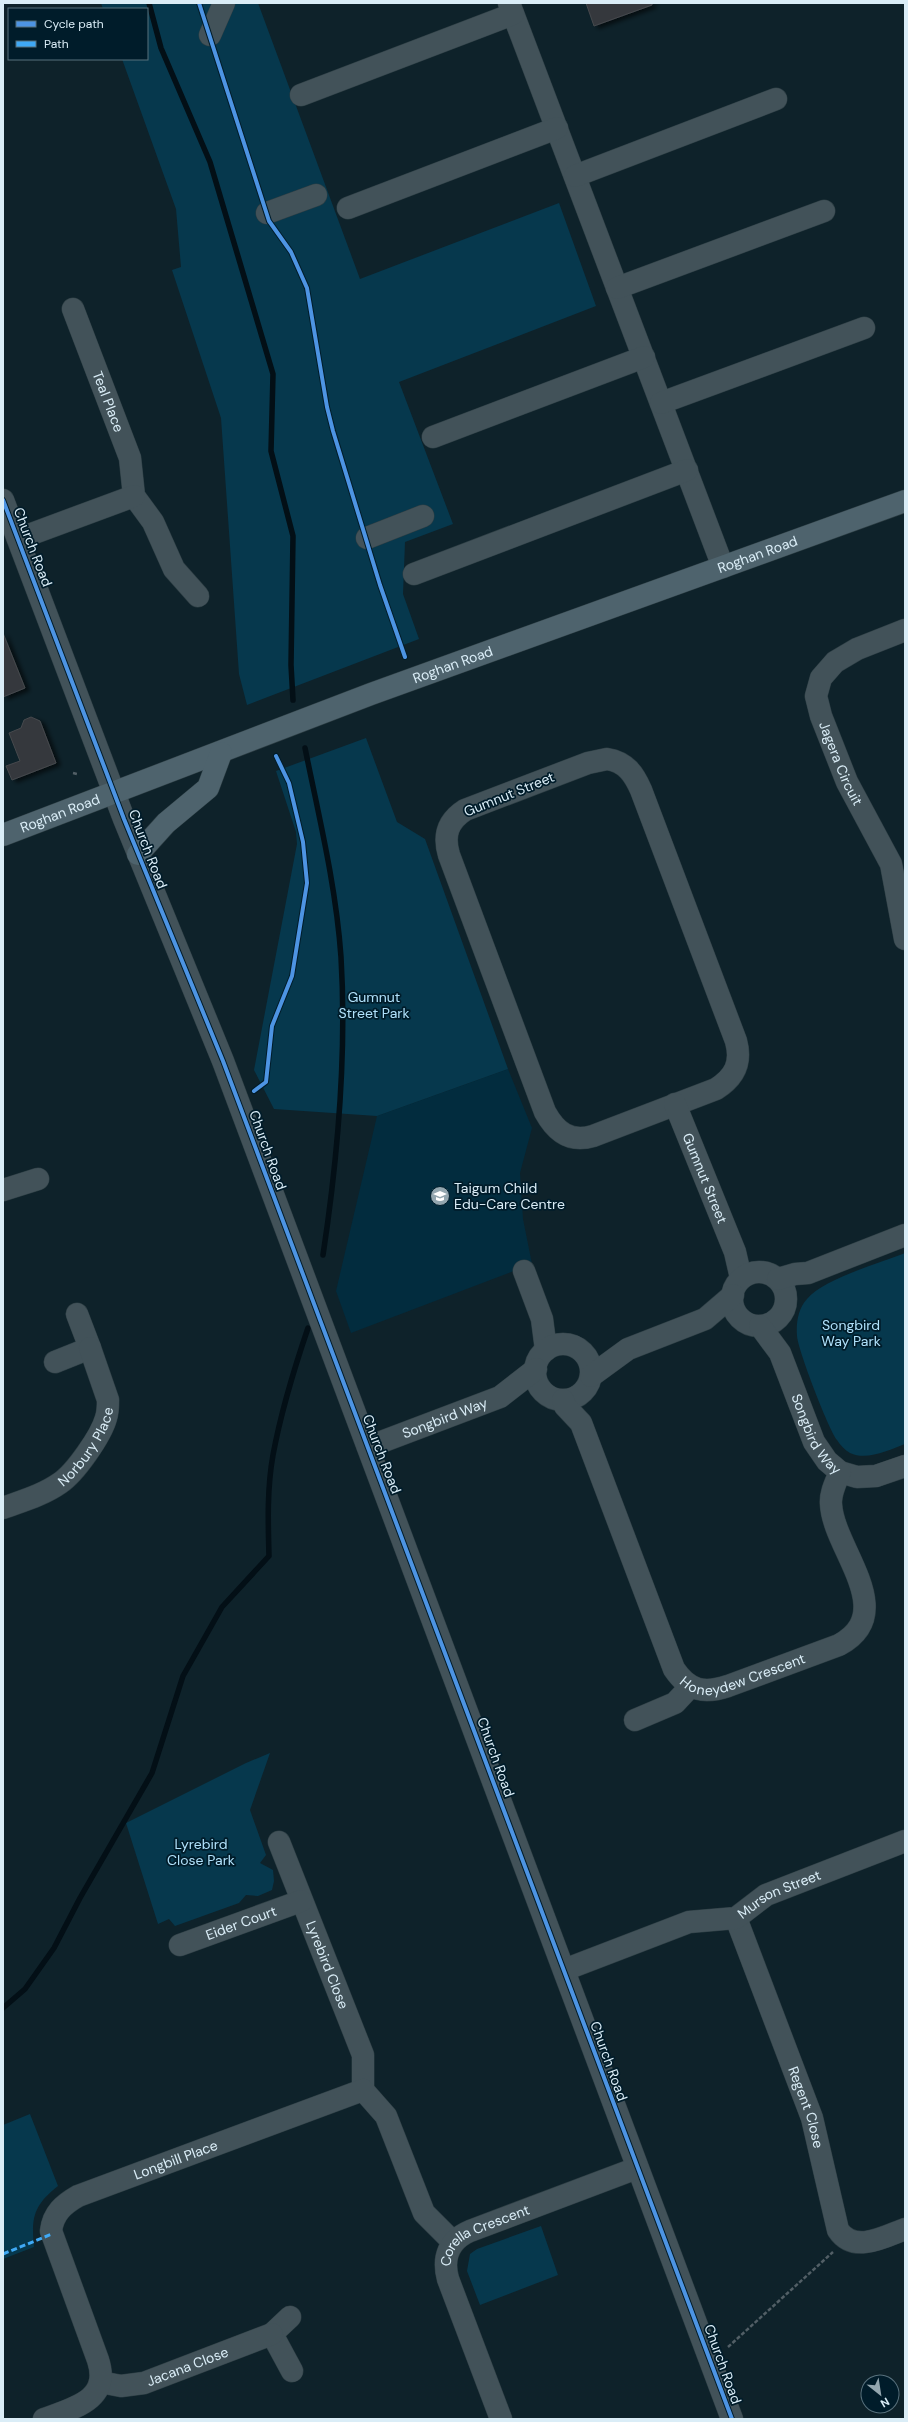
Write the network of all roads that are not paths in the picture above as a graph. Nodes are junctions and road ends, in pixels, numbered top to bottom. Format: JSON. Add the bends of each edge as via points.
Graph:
{"nodes":[{"id":1,"x":224,"y":3,"type":"edge"},
{"id":2,"x":511,"y":9,"type":"edge"},
{"id":3,"x":210,"y":36,"type":"dead end"},
{"id":4,"x":301,"y":95,"type":"dead end"},
{"id":5,"x":776,"y":99,"type":"dead end"},
{"id":6,"x":557,"y":128,"type":"junction"},
{"id":7,"x":575,"y":176,"type":"junction"},
{"id":8,"x":316,"y":195,"type":"dead end"},
{"id":9,"x":348,"y":208,"type":"dead end"},
{"id":10,"x":824,"y":211,"type":"dead end"},
{"id":11,"x":267,"y":213,"type":"dead end"},
{"id":12,"x":618,"y":288,"type":"junction"},
{"id":13,"x":73,"y":309,"type":"dead end"},
{"id":14,"x":864,"y":328,"type":"dead end"},
{"id":15,"x":644,"y":357,"type":"junction"},
{"id":16,"x":661,"y":403,"type":"junction"},
{"id":17,"x":433,"y":437,"type":"dead end"},
{"id":18,"x":687,"y":470,"type":"junction"},
{"id":19,"x":134,"y":496,"type":"junction"},
{"id":20,"x":3,"y":500,"type":"edge"},
{"id":21,"x":905,"y":501,"type":"edge"},
{"id":22,"x":423,"y":516,"type":"dead end"},
{"id":23,"x":368,"y":538,"type":"dead end"},
{"id":24,"x":18,"y":539,"type":"junction"},
{"id":25,"x":724,"y":567,"type":"junction"},
{"id":26,"x":414,"y":574,"type":"dead end"},
{"id":27,"x":198,"y":596,"type":"dead end"},
{"id":28,"x":905,"y":630,"type":"edge"},
{"id":29,"x":221,"y":753,"type":"junction"},
{"id":30,"x":114,"y":793,"type":"junction"},
{"id":31,"x":3,"y":835,"type":"edge"},
{"id":32,"x":138,"y":854,"type":"junction"},
{"id":33,"x":905,"y":939,"type":"edge"},
{"id":34,"x":675,"y":1104,"type":"junction"},
{"id":35,"x":38,"y":1180,"type":"dead end"},
{"id":36,"x":3,"y":1190,"type":"edge"},
{"id":37,"x":905,"y":1235,"type":"edge"},
{"id":38,"x":524,"y":1271,"type":"dead end"},
{"id":39,"x":742,"y":1282,"type":"junction"},
{"id":40,"x":782,"y":1287,"type":"junction"},
{"id":41,"x":77,"y":1314,"type":"dead end"},
{"id":42,"x":740,"y":1318,"type":"junction"},
{"id":43,"x":705,"y":1319,"type":"junction"},
{"id":44,"x":768,"y":1323,"type":"junction"},
{"id":45,"x":90,"y":1348,"type":"junction"},
{"id":46,"x":628,"y":1349,"type":"junction"},
{"id":47,"x":583,"y":1353,"type":"junction"},
{"id":48,"x":548,"y":1355,"type":"junction"},
{"id":49,"x":54,"y":1362,"type":"dead end"},
{"id":50,"x":570,"y":1391,"type":"junction"},
{"id":51,"x":500,"y":1397,"type":"junction"},
{"id":52,"x":368,"y":1447,"type":"junction"},
{"id":53,"x":905,"y":1466,"type":"edge"},
{"id":54,"x":840,"y":1472,"type":"junction"},
{"id":55,"x":3,"y":1508,"type":"edge"},
{"id":56,"x":690,"y":1687,"type":"junction"},
{"id":57,"x":635,"y":1720,"type":"dead end"},
{"id":58,"x":905,"y":1841,"type":"edge"},
{"id":59,"x":279,"y":1842,"type":"dead end"},
{"id":60,"x":301,"y":1901,"type":"junction"},
{"id":61,"x":736,"y":1918,"type":"junction"},
{"id":62,"x":180,"y":1945,"type":"dead end"},
{"id":63,"x":564,"y":1970,"type":"junction"},
{"id":64,"x":363,"y":2090,"type":"junction"},
{"id":65,"x":637,"y":2168,"type":"junction"},
{"id":66,"x":905,"y":2229,"type":"edge"},
{"id":67,"x":453,"y":2242,"type":"junction"},
{"id":68,"x":290,"y":2317,"type":"dead end"},
{"id":69,"x":272,"y":2334,"type":"junction"},
{"id":70,"x":292,"y":2371,"type":"dead end"},
{"id":71,"x":100,"y":2382,"type":"junction"},
{"id":72,"x":44,"y":2419,"type":"edge"},
{"id":73,"x":501,"y":2419,"type":"edge"},
{"id":74,"x":732,"y":2419,"type":"edge"}],
"edges":[{"from":1,"to":3,"type":"street"},
{"from":2,"to":4,"type":"street"},
{"from":2,"to":6,"type":"street"},
{"from":5,"to":7,"type":"street"},
{"from":6,"to":7,"type":"street"},
{"from":6,"to":9,"type":"street"},
{"from":7,"to":12,"type":"street"},
{"from":8,"to":11,"type":"street"},
{"from":10,"to":12,"type":"street"},
{"from":12,"to":15,"type":"street"},
{"from":13,"to":19,"type":"street","name":"Teal Place","via":[[130,458]]},
{"from":14,"to":16,"type":"street"},
{"from":15,"to":16,"type":"street"},
{"from":15,"to":17,"type":"street"},
{"from":16,"to":18,"type":"street"},
{"from":18,"to":25,"type":"street"},
{"from":18,"to":26,"type":"street"},
{"from":19,"to":24,"type":"street"},
{"from":19,"to":27,"type":"street","via":[[153,522],[174,569]]},
{"from":20,"to":24,"type":"street","name":"Church Road"},
{"from":21,"to":25,"type":"main road","name":"Roghan Road"},
{"from":22,"to":23,"type":"street"},
{"from":24,"to":30,"type":"street","name":"Church Road"},
{"from":25,"to":29,"type":"main road","name":"Roghan Road","via":[[371,694]]},
{"from":28,"to":33,"type":"street","name":"Jagera Circuit","via":[[857,649],[835,662],[821,678],[816,696],[821,716],[847,782],[891,864]]},
{"from":29,"to":30,"type":"main road","name":"Roghan Road"},
{"from":29,"to":32,"type":"main road","via":[[208,788],[166,823]]},
{"from":30,"to":31,"type":"main road","name":"Roghan Road"},
{"from":30,"to":32,"type":"street","name":"Church Road"},
{"from":32,"to":52,"type":"street","name":"Church Road","via":[[223,1061]]},
{"from":34,"to":34,"type":"street","name":"Gumnut Street","via":[[585,1138],[568,1137],[555,1128],[545,1112],[448,850],[447,831],[460,814],[475,805],[597,760],[615,760],[631,771],[641,790],[738,1051],[737,1068],[724,1084]]},
{"from":34,"to":39,"type":"street","name":"Gumnut Street","via":[[735,1252]]},
{"from":35,"to":36,"type":"street"},
{"from":37,"to":40,"type":"street","via":[[808,1273],[795,1274]]},
{"from":38,"to":48,"type":"street","via":[[542,1319]]},
{"from":39,"to":40,"type":"street","via":[[762,1272]]},
{"from":39,"to":42,"type":"street","via":[[735,1311]]},
{"from":39,"to":43,"type":"street","name":"Songbird Way"},
{"from":40,"to":44,"type":"street","via":[[785,1308]]},
{"from":41,"to":45,"type":"street","name":"Norbury Place"},
{"from":42,"to":43,"type":"street","name":"Songbird Way","via":[[720,1321]]},
{"from":42,"to":44,"type":"street","via":[[746,1322]]},
{"from":43,"to":46,"type":"street","name":"Songbird Way"},
{"from":44,"to":54,"type":"street","name":"Songbird Way","via":[[779,1329],[780,1353],[817,1449]]},
{"from":45,"to":49,"type":"street"},
{"from":45,"to":55,"type":"street","name":"Norbury Place","via":[[108,1400],[104,1425],[61,1482],[40,1494]]},
{"from":46,"to":47,"type":"street","name":"Songbird Way"},
{"from":46,"to":50,"type":"street","name":"Songbird Way"},
{"from":47,"to":48,"type":"street","via":[[570,1345]]},
{"from":47,"to":50,"type":"street","via":[[588,1360]]},
{"from":48,"to":50,"type":"street","via":[[537,1381]]},
{"from":48,"to":51,"type":"street","name":"Songbird Way"},
{"from":50,"to":51,"type":"street","name":"Songbird Way"},
{"from":50,"to":56,"type":"street","name":"Honeydew Crescent","via":[[584,1403],[582,1422],[673,1665],[679,1677]]},
{"from":51,"to":52,"type":"street","name":"Songbird Way"},
{"from":52,"to":63,"type":"street","name":"Church Road"},
{"from":53,"to":54,"type":"street","name":"Songbird Way","via":[[867,1477]]},
{"from":54,"to":56,"type":"street","name":"Honeydew Crescent","via":[[832,1491],[832,1509],[865,1601],[864,1617],[854,1634],[839,1644],[717,1690],[702,1691]]},
{"from":56,"to":57,"type":"street","via":[[675,1703]]},
{"from":58,"to":61,"type":"street","name":"Murson Street","via":[[766,1895]]},
{"from":59,"to":60,"type":"street","name":"Lyrebird Close"},
{"from":60,"to":62,"type":"street","name":"Eider Court"},
{"from":60,"to":64,"type":"street","name":"Lyrebird Close","via":[[363,2055]]},
{"from":61,"to":63,"type":"street","name":"Murson Street","via":[[688,1922]]},
{"from":61,"to":66,"type":"street","name":"Regent Close","via":[[812,2118],[836,2225],[844,2237],[854,2242],[867,2242]]},
{"from":63,"to":65,"type":"street","name":"Church Road"},
{"from":64,"to":67,"type":"street","via":[[386,2116],[424,2213]]},
{"from":64,"to":71,"type":"street","name":"Longbill Place","via":[[78,2196],[62,2206],[52,2223],[53,2240],[98,2360]]},
{"from":65,"to":67,"type":"street","name":"Corella Crescent","via":[[470,2231]]},
{"from":65,"to":74,"type":"street","name":"Church Road"},
{"from":67,"to":73,"type":"street","name":"Corella Crescent","via":[[445,2263],[448,2279]]},
{"from":68,"to":69,"type":"street","name":"Jacana Close"},
{"from":69,"to":70,"type":"street"},
{"from":69,"to":71,"type":"street","name":"Jacana Close","via":[[144,2382],[127,2386]]},
{"from":71,"to":72,"type":"street","via":[[88,2401]]}]}
